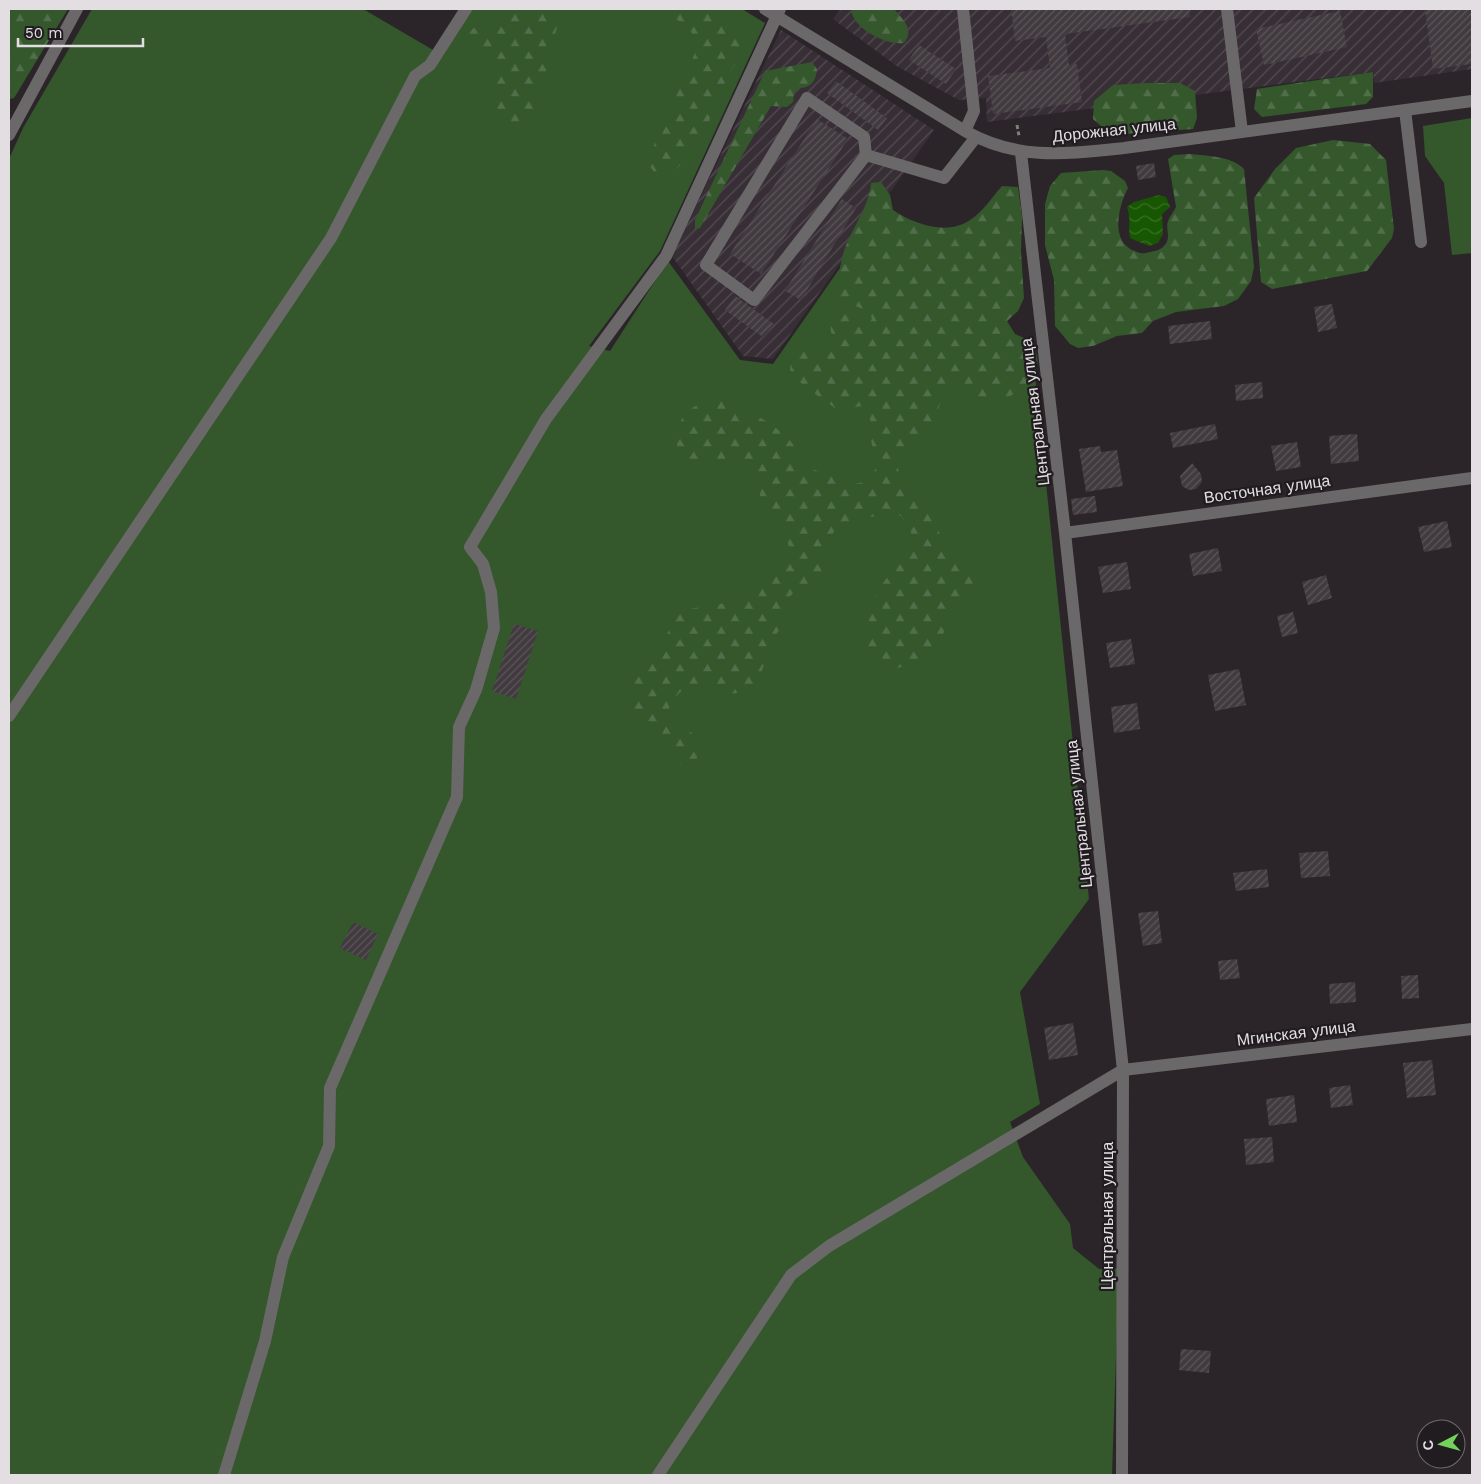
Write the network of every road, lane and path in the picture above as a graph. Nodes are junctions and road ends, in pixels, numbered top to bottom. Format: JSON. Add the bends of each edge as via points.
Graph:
{"nodes":[{"id":1,"x":77,"y":9,"type":"edge"},
{"id":2,"x":466,"y":9,"type":"edge"},
{"id":3,"x":766,"y":9,"type":"edge"},
{"id":4,"x":963,"y":9,"type":"edge"},
{"id":5,"x":1227,"y":9,"type":"edge"},
{"id":6,"x":779,"y":12,"type":"edge"},
{"id":7,"x":1472,"y":101,"type":"edge"},
{"id":8,"x":1405,"y":110,"type":"junction"},
{"id":9,"x":965,"y":131,"type":"junction"},
{"id":10,"x":1242,"y":132,"type":"junction"},
{"id":11,"x":9,"y":135,"type":"edge"},
{"id":12,"x":976,"y":137,"type":"junction"},
{"id":13,"x":1021,"y":153,"type":"junction"},
{"id":14,"x":866,"y":155,"type":"junction"},
{"id":15,"x":1421,"y":242,"type":"dead end"},
{"id":16,"x":1472,"y":478,"type":"edge"},
{"id":17,"x":1065,"y":533,"type":"junction"},
{"id":18,"x":9,"y":716,"type":"edge"},
{"id":19,"x":1472,"y":1029,"type":"edge"},
{"id":20,"x":1123,"y":1070,"type":"junction"},
{"id":21,"x":224,"y":1475,"type":"edge"},
{"id":22,"x":658,"y":1475,"type":"edge"},
{"id":23,"x":1122,"y":1475,"type":"edge"}],
"edges":[{"from":1,"to":11,"type":"street"},
{"from":2,"to":18,"type":"street","via":[[430,65],[415,76],[331,238]]},
{"from":3,"to":6,"type":"street","name":"Дорожная улица"},
{"from":4,"to":9,"type":"street","via":[[974,111]]},
{"from":5,"to":10,"type":"street"},
{"from":6,"to":9,"type":"street","name":"Дорожная улица"},
{"from":6,"to":21,"type":"street","via":[[666,256],[546,419],[470,547],[483,564],[491,592],[494,628],[476,690],[459,727],[457,797],[330,1088],[329,1146],[283,1257],[265,1341]]},
{"from":7,"to":8,"type":"street","name":"Дорожная улица"},
{"from":8,"to":10,"type":"street","name":"Дорожная улица"},
{"from":8,"to":15,"type":"street"},
{"from":9,"to":12,"type":"street","name":"Дорожная улица"},
{"from":10,"to":13,"type":"street","name":"Дорожная улица","via":[[1078,153]]},
{"from":12,"to":13,"type":"street","name":"Дорожная улица"},
{"from":12,"to":14,"type":"street","via":[[944,178]]},
{"from":13,"to":17,"type":"street","name":"Центральная улица"},
{"from":14,"to":14,"type":"street","via":[[754,300],[706,265],[807,98],[864,137]]},
{"from":16,"to":17,"type":"street","name":"Восточная улица"},
{"from":17,"to":20,"type":"street","name":"Центральная улица"},
{"from":19,"to":20,"type":"street","name":"Мгинская улица"},
{"from":20,"to":22,"type":"street","via":[[829,1246],[791,1275]]},
{"from":20,"to":23,"type":"street","name":"Центральная улица"}]}
